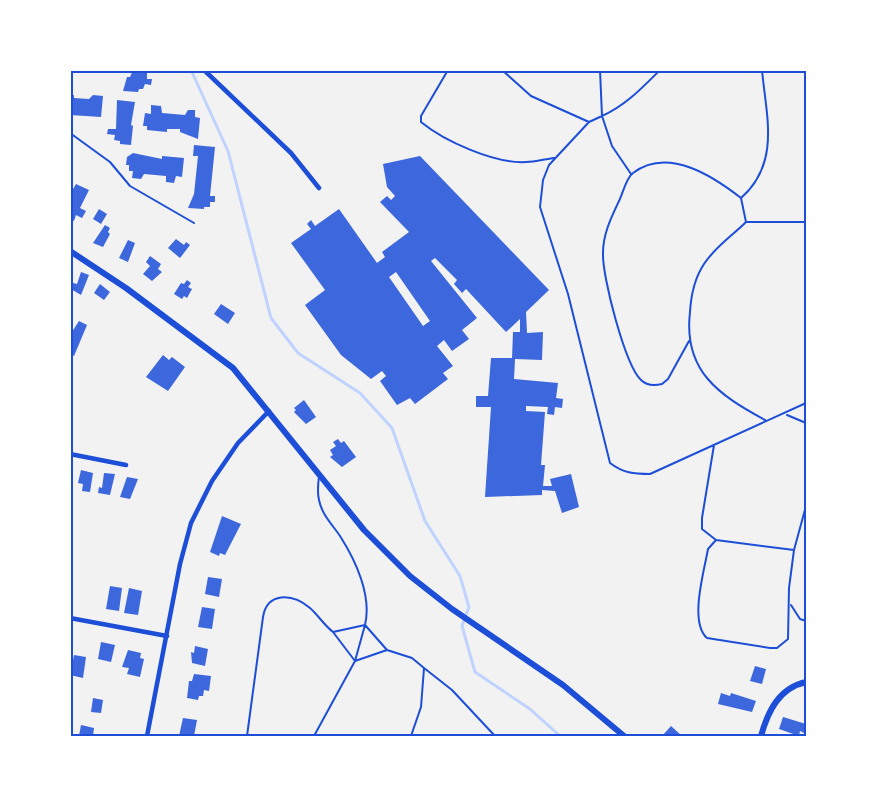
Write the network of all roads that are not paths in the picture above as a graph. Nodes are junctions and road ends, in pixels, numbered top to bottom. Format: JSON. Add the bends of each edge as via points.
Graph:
{"nodes":[{"id":1,"x":204,"y":70,"type":"edge"},
{"id":2,"x":448,"y":70,"type":"edge"},
{"id":3,"x":501,"y":70,"type":"edge"},
{"id":4,"x":600,"y":70,"type":"edge"},
{"id":5,"x":660,"y":70,"type":"edge"},
{"id":6,"x":762,"y":70,"type":"edge"},
{"id":7,"x":602,"y":116,"type":"junction"},
{"id":8,"x":589,"y":122,"type":"junction"},
{"id":9,"x":70,"y":133,"type":"edge"},
{"id":10,"x":554,"y":158,"type":"junction"},
{"id":11,"x":631,"y":174,"type":"junction"},
{"id":12,"x":319,"y":188,"type":"dead end"},
{"id":13,"x":741,"y":198,"type":"junction"},
{"id":14,"x":746,"y":222,"type":"junction"},
{"id":15,"x":807,"y":222,"type":"edge"},
{"id":16,"x":194,"y":223,"type":"dead end"},
{"id":17,"x":70,"y":251,"type":"edge"},
{"id":18,"x":689,"y":341,"type":"junction"},
{"id":19,"x":807,"y":404,"type":"edge"},
{"id":20,"x":269,"y":411,"type":"junction"},
{"id":21,"x":786,"y":414,"type":"junction"},
{"id":22,"x":765,"y":420,"type":"junction"},
{"id":23,"x":807,"y":423,"type":"edge"},
{"id":24,"x":714,"y":445,"type":"junction"},
{"id":25,"x":70,"y":454,"type":"edge"},
{"id":26,"x":126,"y":465,"type":"dead end"},
{"id":27,"x":319,"y":473,"type":"junction"},
{"id":28,"x":807,"y":506,"type":"edge"},
{"id":29,"x":716,"y":540,"type":"junction"},
{"id":30,"x":794,"y":550,"type":"junction"},
{"id":31,"x":790,"y":601,"type":"junction"},
{"id":32,"x":70,"y":618,"type":"edge"},
{"id":33,"x":807,"y":621,"type":"edge"},
{"id":34,"x":365,"y":625,"type":"junction"},
{"id":35,"x":333,"y":632,"type":"junction"},
{"id":36,"x":167,"y":636,"type":"junction"},
{"id":37,"x":387,"y":650,"type":"junction"},
{"id":38,"x":356,"y":661,"type":"junction"},
{"id":39,"x":424,"y":668,"type":"junction"},
{"id":40,"x":807,"y":682,"type":"edge"},
{"id":41,"x":147,"y":736,"type":"edge"},
{"id":42,"x":247,"y":736,"type":"edge"},
{"id":43,"x":314,"y":736,"type":"edge"},
{"id":44,"x":411,"y":736,"type":"edge"},
{"id":45,"x":495,"y":736,"type":"edge"},
{"id":46,"x":624,"y":736,"type":"edge"},
{"id":47,"x":761,"y":736,"type":"edge"}],
"edges":[{"from":1,"to":12,"type":"street","via":[[291,153]]},
{"from":2,"to":10,"type":"lane","via":[[421,122],[446,140],[498,158],[526,162]]},
{"from":3,"to":8,"type":"lane","via":[[531,96]]},
{"from":4,"to":7,"type":"lane"},
{"from":5,"to":7,"type":"lane","via":[[639,92]]},
{"from":6,"to":13,"type":"lane","via":[[769,121],[768,152],[761,172]]},
{"from":7,"to":8,"type":"lane"},
{"from":7,"to":11,"type":"lane","via":[[612,146]]},
{"from":8,"to":10,"type":"lane"},
{"from":9,"to":16,"type":"lane","via":[[110,162],[130,186]]},
{"from":10,"to":24,"type":"lane","via":[[543,180],[540,207],[568,294],[610,463],[619,470],[650,474]]},
{"from":11,"to":13,"type":"lane","via":[[645,166],[682,165],[716,178]]},
{"from":11,"to":18,"type":"lane","via":[[605,234],[603,254],[607,284],[631,366],[647,384],[662,384]]},
{"from":13,"to":14,"type":"lane"},
{"from":14,"to":15,"type":"lane"},
{"from":14,"to":18,"type":"lane","via":[[713,252],[695,279]]},
{"from":17,"to":20,"type":"street","via":[[233,368]]},
{"from":18,"to":22,"type":"lane","via":[[696,362],[717,391]]},
{"from":19,"to":21,"type":"lane"},
{"from":20,"to":27,"type":"street"},
{"from":20,"to":36,"type":"street","via":[[238,443],[212,481],[191,523]]},
{"from":21,"to":22,"type":"lane"},
{"from":21,"to":23,"type":"lane"},
{"from":22,"to":24,"type":"lane"},
{"from":24,"to":29,"type":"lane","via":[[702,529]]},
{"from":25,"to":26,"type":"street"},
{"from":27,"to":34,"type":"lane","via":[[319,500],[325,517],[347,548],[363,584],[367,598]]},
{"from":27,"to":46,"type":"street","via":[[364,530],[402,568],[473,624],[563,685]]},
{"from":28,"to":30,"type":"lane"},
{"from":29,"to":30,"type":"lane"},
{"from":29,"to":31,"type":"lane","via":[[708,549],[697,621],[707,638],[777,648],[788,639]]},
{"from":30,"to":31,"type":"lane"},
{"from":31,"to":33,"type":"lane","via":[[800,619]]},
{"from":32,"to":36,"type":"street"},
{"from":34,"to":35,"type":"lane"},
{"from":34,"to":37,"type":"lane"},
{"from":34,"to":38,"type":"lane"},
{"from":35,"to":38,"type":"lane"},
{"from":35,"to":42,"type":"lane","via":[[308,606],[291,598],[273,598],[264,607]]},
{"from":36,"to":41,"type":"street"},
{"from":37,"to":38,"type":"lane"},
{"from":37,"to":39,"type":"lane","via":[[412,658]]},
{"from":38,"to":43,"type":"lane"},
{"from":39,"to":44,"type":"lane","via":[[421,707]]},
{"from":39,"to":45,"type":"lane","via":[[452,690]]},
{"from":40,"to":47,"type":"street","via":[[780,696]]}]}
